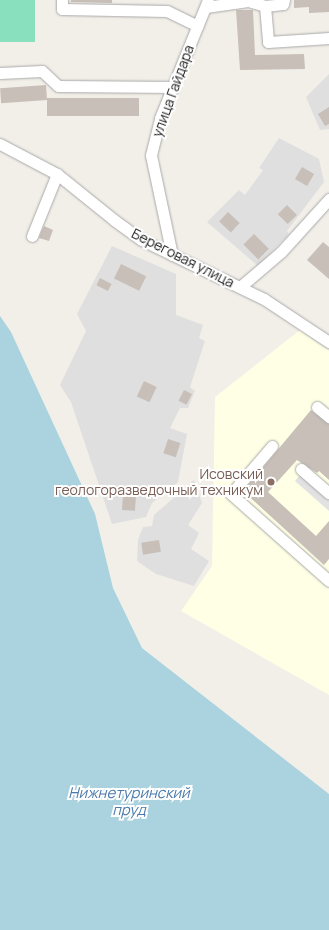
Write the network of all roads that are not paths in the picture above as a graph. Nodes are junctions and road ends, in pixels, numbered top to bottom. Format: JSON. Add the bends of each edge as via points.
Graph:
{"nodes":[{"id":1,"x":62,"y":0,"type":"edge"},
{"id":2,"x":284,"y":0,"type":"edge"},
{"id":3,"x":207,"y":3,"type":"edge"},
{"id":4,"x":265,"y":6,"type":"junction"},
{"id":5,"x":198,"y":26,"type":"junction"},
{"id":6,"x":329,"y":38,"type":"edge"},
{"id":7,"x":0,"y":73,"type":"edge"},
{"id":8,"x":173,"y":87,"type":"junction"},
{"id":9,"x":0,"y":144,"type":"edge"},
{"id":10,"x":57,"y":174,"type":"junction"},
{"id":11,"x":329,"y":199,"type":"edge"},
{"id":12,"x":32,"y":236,"type":"dead end"},
{"id":13,"x":172,"y":255,"type":"junction"},
{"id":14,"x":240,"y":287,"type":"junction"},
{"id":15,"x":329,"y":342,"type":"edge"},
{"id":16,"x":317,"y":407,"type":"dead end"},
{"id":17,"x":329,"y":418,"type":"edge"},
{"id":18,"x":272,"y":446,"type":"dead end"},
{"id":19,"x":301,"y":469,"type":"dead end"},
{"id":20,"x":329,"y":493,"type":"edge"},
{"id":21,"x":329,"y":581,"type":"edge"}],
"edges":[{"from":1,"to":5,"type":"street","via":[[62,9],[168,11]]},
{"from":2,"to":4,"type":"street","via":[[283,4]]},
{"from":3,"to":4,"type":"street","via":[[248,1]]},
{"from":3,"to":5,"type":"street","name":"улица Гайдара"},
{"from":4,"to":6,"type":"street","via":[[268,42]]},
{"from":5,"to":8,"type":"street","name":"улица Гайдара"},
{"from":7,"to":8,"type":"street","via":[[42,71],[58,86]]},
{"from":8,"to":13,"type":"street","name":"улица Гайдара","via":[[160,118],[151,154]]},
{"from":9,"to":10,"type":"street","name":"Береговая улица"},
{"from":10,"to":12,"type":"street"},
{"from":10,"to":13,"type":"street","name":"Береговая улица","via":[[142,240]]},
{"from":11,"to":14,"type":"street","via":[[281,252]]},
{"from":13,"to":14,"type":"street","name":"Береговая улица"},
{"from":14,"to":15,"type":"street","name":"Береговая улица","via":[[264,299]]},
{"from":16,"to":17,"type":"street"},
{"from":18,"to":21,"type":"street","via":[[231,494]]},
{"from":19,"to":20,"type":"street"}]}
